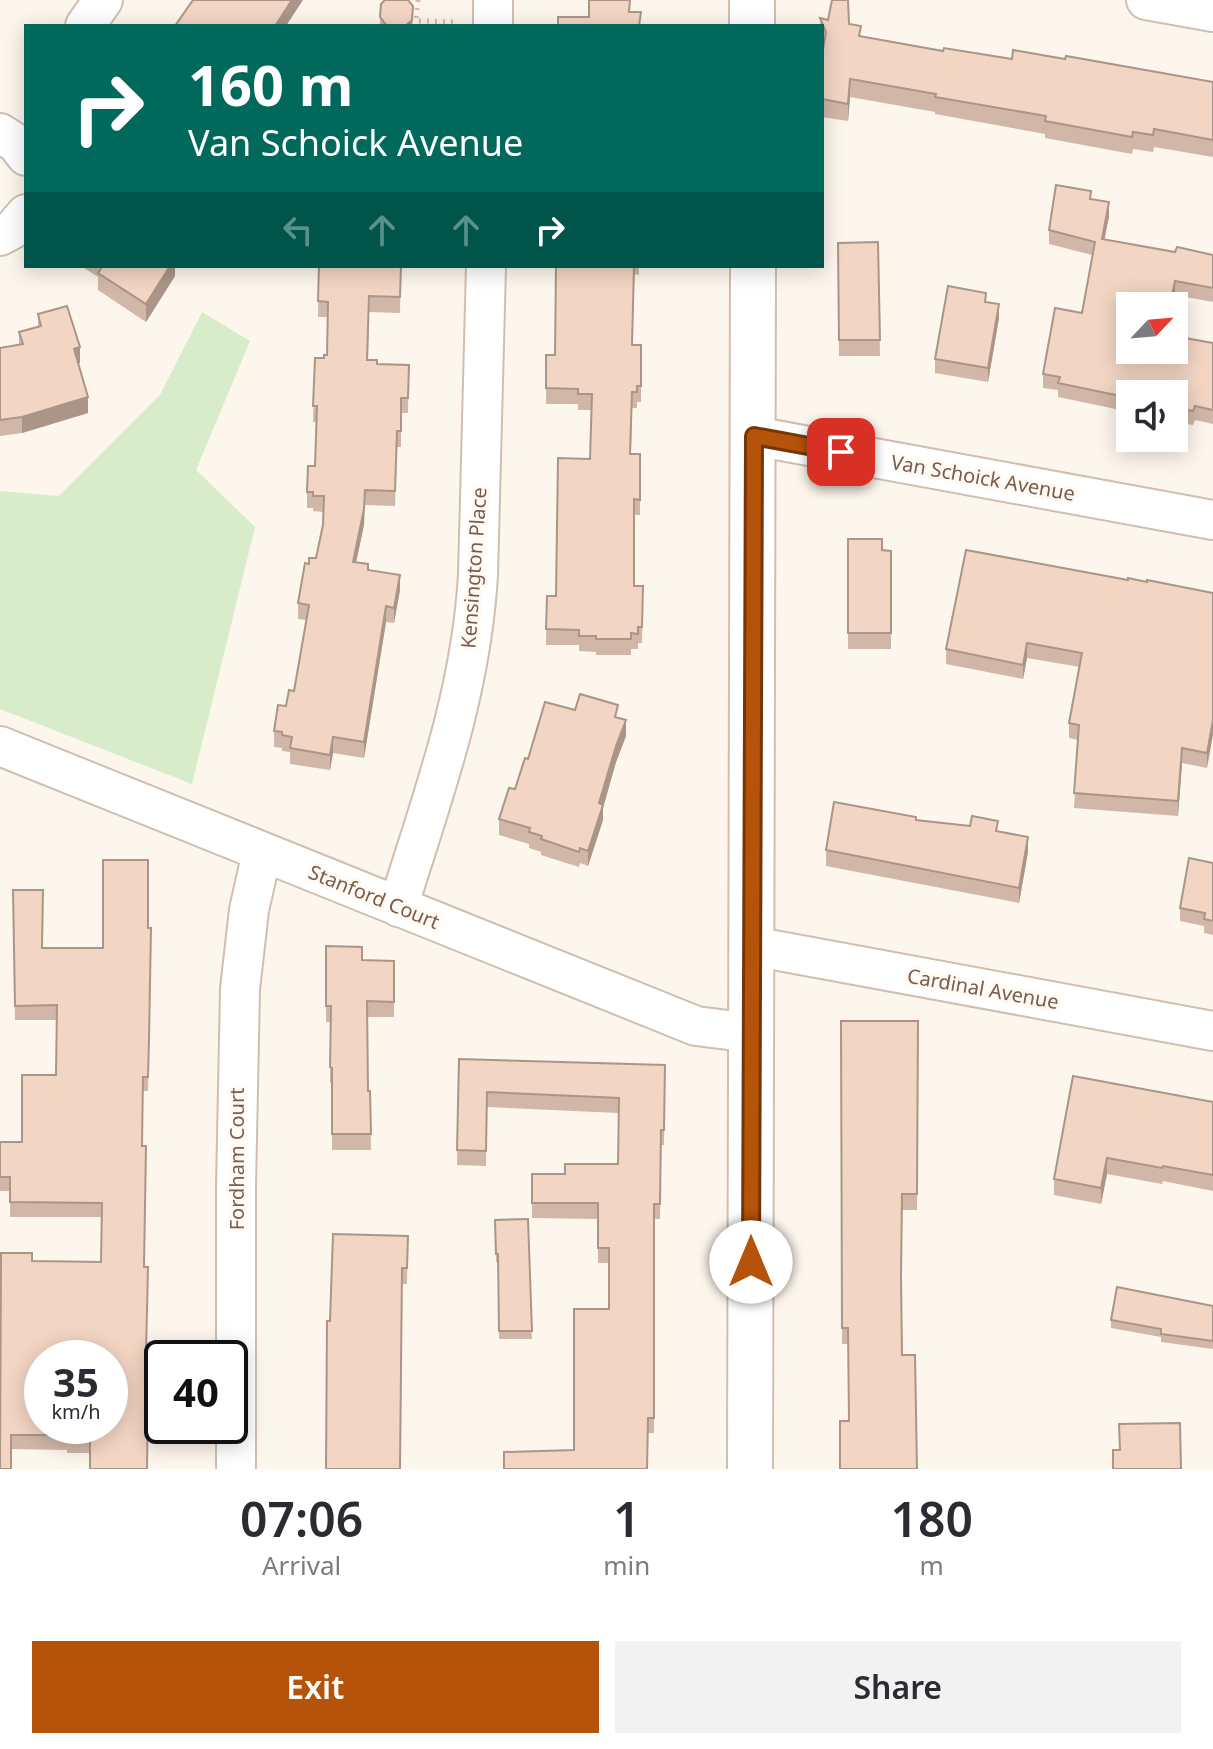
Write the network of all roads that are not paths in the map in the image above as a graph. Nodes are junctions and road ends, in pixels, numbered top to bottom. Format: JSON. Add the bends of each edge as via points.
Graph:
{"nodes":[{"id":1,"x":103,"y":0,"type":"edge"},
{"id":2,"x":752,"y":0,"type":"edge"},
{"id":3,"x":1146,"y":0,"type":"edge"},
{"id":4,"x":1213,"y":12,"type":"edge"},
{"id":5,"x":86,"y":24,"type":"edge"},
{"id":6,"x":752,"y":24,"type":"edge"},
{"id":7,"x":24,"y":216,"type":"edge"},
{"id":8,"x":0,"y":236,"type":"edge"},
{"id":9,"x":486,"y":268,"type":"edge"},
{"id":10,"x":753,"y":268,"type":"edge"},
{"id":11,"x":754,"y":436,"type":"junction"},
{"id":12,"x":1213,"y":520,"type":"edge"},
{"id":13,"x":0,"y":746,"type":"edge"},
{"id":14,"x":262,"y":852,"type":"junction"},
{"id":15,"x":398,"y":907,"type":"junction"},
{"id":16,"x":752,"y":946,"type":"junction"},
{"id":17,"x":1213,"y":1031,"type":"edge"},
{"id":18,"x":752,"y":1033,"type":"junction"},
{"id":19,"x":236,"y":1469,"type":"edge"},
{"id":20,"x":750,"y":1469,"type":"edge"}],
"edges":[{"from":1,"to":5,"type":"street"},
{"from":2,"to":6,"type":"street"},
{"from":3,"to":4,"type":"street"},
{"from":7,"to":8,"type":"street"},
{"from":9,"to":15,"type":"street","name":"Kensington Place","via":[[474,620],[449,748]]},
{"from":10,"to":11,"type":"street"},
{"from":11,"to":12,"type":"street","name":"Van Schoick Avenue"},
{"from":11,"to":16,"type":"street"},
{"from":13,"to":14,"type":"street","name":"Stanford Court"},
{"from":14,"to":15,"type":"street","name":"Stanford Court"},
{"from":14,"to":19,"type":"street","name":"Fordham Court","via":[[240,989]]},
{"from":15,"to":18,"type":"street","name":"Stanford Court","via":[[696,1026]]},
{"from":16,"to":17,"type":"street","name":"Cardinal Avenue"},
{"from":16,"to":18,"type":"street"},
{"from":18,"to":20,"type":"street"}]}
